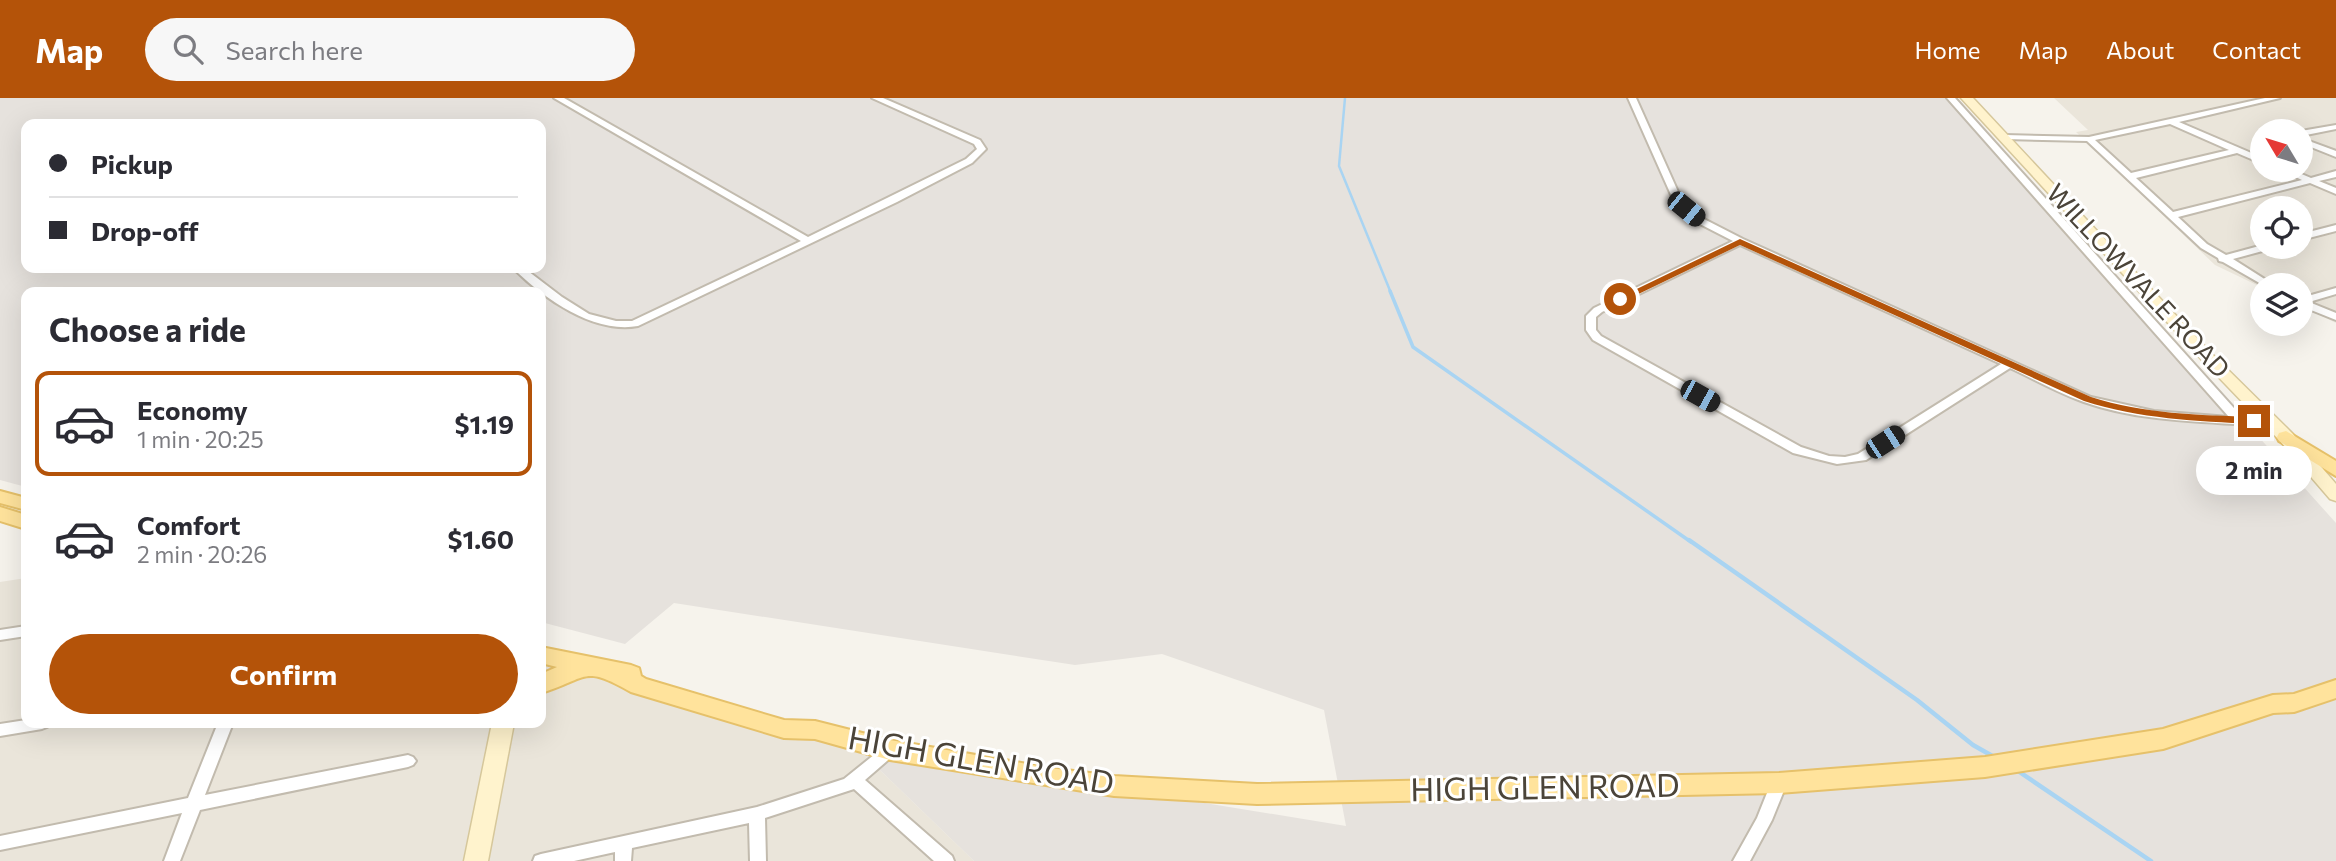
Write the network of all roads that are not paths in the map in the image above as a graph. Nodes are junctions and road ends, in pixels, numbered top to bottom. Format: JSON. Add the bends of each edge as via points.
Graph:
{"nodes":[{"id":1,"x":558,"y":98,"type":"edge"},
{"id":2,"x":876,"y":98,"type":"edge"},
{"id":3,"x":1632,"y":98,"type":"edge"},
{"id":4,"x":1951,"y":98,"type":"edge"},
{"id":5,"x":1967,"y":98,"type":"edge"},
{"id":6,"x":2276,"y":98,"type":"edge"},
{"id":7,"x":2173,"y":121,"type":"junction"},
{"id":8,"x":2336,"y":127,"type":"edge"},
{"id":9,"x":2314,"y":131,"type":"edge"},
{"id":10,"x":2005,"y":137,"type":"junction"},
{"id":11,"x":2089,"y":139,"type":"junction"},
{"id":12,"x":2314,"y":145,"type":"edge"},
{"id":13,"x":2238,"y":150,"type":"junction"},
{"id":14,"x":2336,"y":154,"type":"edge"},
{"id":15,"x":2250,"y":155,"type":"edge"},
{"id":16,"x":2336,"y":174,"type":"edge"},
{"id":17,"x":2131,"y":176,"type":"junction"},
{"id":18,"x":2314,"y":180,"type":"edge"},
{"id":19,"x":2308,"y":182,"type":"edge"},
{"id":20,"x":2314,"y":182,"type":"edge"},
{"id":21,"x":2336,"y":191,"type":"edge"},
{"id":22,"x":2174,"y":215,"type":"junction"},
{"id":23,"x":2336,"y":228,"type":"edge"},
{"id":24,"x":2313,"y":234,"type":"edge"},
{"id":25,"x":808,"y":241,"type":"junction"},
{"id":26,"x":1740,"y":241,"type":"junction"},
{"id":27,"x":2250,"y":252,"type":"edge"},
{"id":28,"x":2222,"y":259,"type":"junction"},
{"id":29,"x":525,"y":273,"type":"edge"},
{"id":30,"x":2250,"y":274,"type":"edge"},
{"id":31,"x":544,"y":287,"type":"edge"},
{"id":32,"x":546,"y":288,"type":"edge"},
{"id":33,"x":2336,"y":291,"type":"edge"},
{"id":34,"x":2313,"y":298,"type":"edge"},
{"id":35,"x":2313,"y":307,"type":"edge"},
{"id":36,"x":2336,"y":317,"type":"edge"},
{"id":37,"x":2008,"y":364,"type":"junction"},
{"id":38,"x":2239,"y":421,"type":"junction"},
{"id":39,"x":2270,"y":421,"type":"junction"},
{"id":40,"x":2286,"y":437,"type":"junction"},
{"id":41,"x":2336,"y":470,"type":"edge"},
{"id":42,"x":2336,"y":495,"type":"edge"},
{"id":43,"x":0,"y":498,"type":"edge"},
{"id":44,"x":21,"y":504,"type":"edge"},
{"id":45,"x":0,"y":514,"type":"edge"},
{"id":46,"x":21,"y":520,"type":"edge"},
{"id":47,"x":21,"y":632,"type":"edge"},
{"id":48,"x":0,"y":635,"type":"edge"},
{"id":49,"x":546,"y":656,"type":"edge"},
{"id":50,"x":583,"y":666,"type":"junction"},
{"id":51,"x":2336,"y":676,"type":"edge"},
{"id":52,"x":546,"y":682,"type":"edge"},
{"id":53,"x":2336,"y":689,"type":"edge"},
{"id":54,"x":2273,"y":704,"type":"junction"},
{"id":55,"x":21,"y":726,"type":"edge"},
{"id":56,"x":223,"y":728,"type":"edge"},
{"id":57,"x":502,"y":728,"type":"edge"},
{"id":58,"x":0,"y":730,"type":"edge"},
{"id":59,"x":890,"y":750,"type":"junction"},
{"id":60,"x":408,"y":761,"type":"dead end"},
{"id":61,"x":856,"y":781,"type":"junction"},
{"id":62,"x":1779,"y":783,"type":"junction"},
{"id":63,"x":192,"y":804,"type":"junction"},
{"id":64,"x":757,"y":814,"type":"junction"},
{"id":65,"x":0,"y":843,"type":"edge"},
{"id":66,"x":624,"y":853,"type":"edge"},
{"id":67,"x":172,"y":861,"type":"edge"},
{"id":68,"x":475,"y":861,"type":"edge"},
{"id":69,"x":541,"y":861,"type":"edge"},
{"id":70,"x":758,"y":861,"type":"edge"},
{"id":71,"x":946,"y":861,"type":"edge"},
{"id":72,"x":1741,"y":861,"type":"edge"}],
"edges":[{"from":1,"to":25,"type":"street"},
{"from":2,"to":25,"type":"street","via":[[977,142],[982,149],[969,162]]},
{"from":3,"to":26,"type":"street","via":[[1675,195],[1699,220]]},
{"from":4,"to":38,"type":"street"},
{"from":5,"to":10,"type":"main road","name":"WILLOWVALE ROAD"},
{"from":6,"to":7,"type":"street"},
{"from":7,"to":11,"type":"street"},
{"from":7,"to":13,"type":"street"},
{"from":8,"to":9,"type":"street"},
{"from":10,"to":11,"type":"street"},
{"from":10,"to":39,"type":"main road","name":"WILLOWVALE ROAD"},
{"from":11,"to":17,"type":"street"},
{"from":12,"to":14,"type":"street"},
{"from":13,"to":15,"type":"street"},
{"from":13,"to":17,"type":"street"},
{"from":16,"to":18,"type":"street"},
{"from":17,"to":22,"type":"street"},
{"from":19,"to":22,"type":"street"},
{"from":20,"to":21,"type":"street"},
{"from":22,"to":28,"type":"street"},
{"from":23,"to":24,"type":"street"},
{"from":25,"to":32,"type":"street","via":[[650,318],[618,326],[592,322]]},
{"from":26,"to":37,"type":"street"},
{"from":26,"to":37,"type":"street","via":[[1598,310],[1591,316],[1591,330],[1597,338],[1797,450],[1833,461],[1862,457]]},
{"from":27,"to":28,"type":"street"},
{"from":28,"to":30,"type":"street"},
{"from":29,"to":31,"type":"street"},
{"from":33,"to":34,"type":"street"},
{"from":35,"to":36,"type":"street"},
{"from":37,"to":38,"type":"street","via":[[2121,410]]},
{"from":38,"to":39,"type":"street"},
{"from":39,"to":40,"type":"main road","name":"WILLOWVALE ROAD"},
{"from":40,"to":41,"type":"main road"},
{"from":40,"to":42,"type":"main road","name":"WILLOWVALE ROAD"},
{"from":43,"to":44,"type":"main road"},
{"from":45,"to":46,"type":"main road"},
{"from":47,"to":48,"type":"street"},
{"from":49,"to":50,"type":"main road","name":"HIGH GLEN ROAD"},
{"from":50,"to":52,"type":"main road"},
{"from":50,"to":59,"type":"main road","name":"HIGH GLEN ROAD","via":[[784,729],[816,730]]},
{"from":51,"to":54,"type":"main road","name":"HIGH GLEN ROAD"},
{"from":53,"to":54,"type":"main road","name":"HIGH GLEN ROAD","via":[[2294,703]]},
{"from":54,"to":62,"type":"main road","name":"HIGH GLEN ROAD","via":[[2163,739],[2027,762]]},
{"from":55,"to":58,"type":"street"},
{"from":56,"to":63,"type":"street"},
{"from":57,"to":68,"type":"main road"},
{"from":59,"to":61,"type":"street"},
{"from":59,"to":62,"type":"main road","name":"HIGH GLEN ROAD","via":[[1114,786],[1257,794]]},
{"from":60,"to":63,"type":"street"},
{"from":61,"to":64,"type":"street"},
{"from":61,"to":71,"type":"street"},
{"from":62,"to":72,"type":"street"},
{"from":63,"to":65,"type":"street"},
{"from":63,"to":67,"type":"street"},
{"from":64,"to":66,"type":"street"},
{"from":64,"to":70,"type":"street"},
{"from":66,"to":69,"type":"street"}]}
